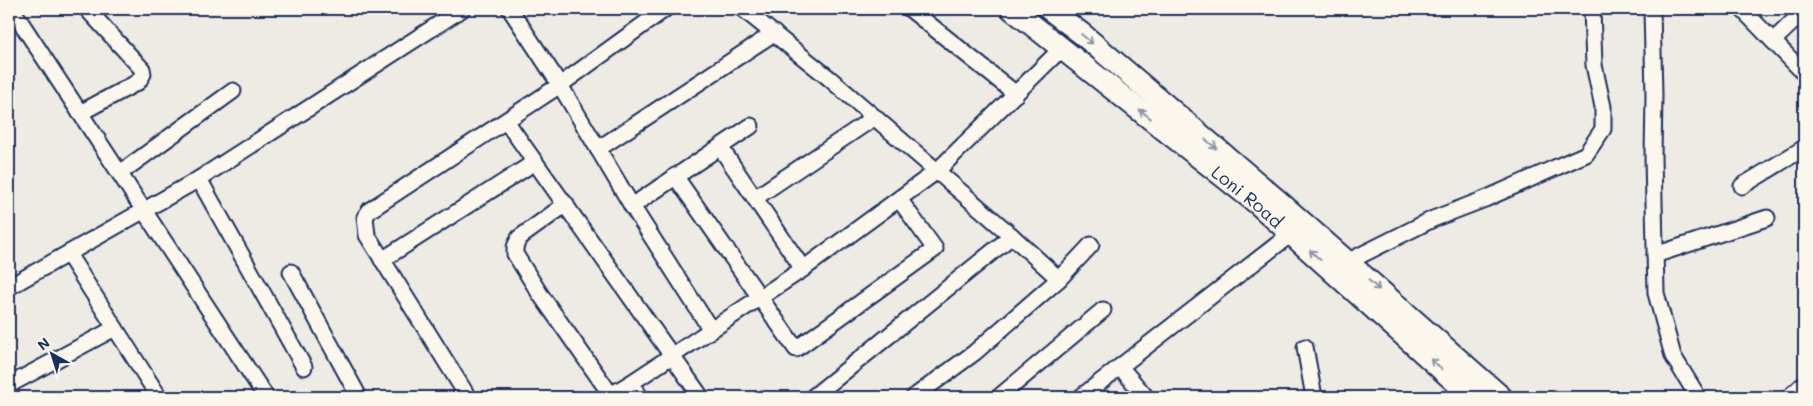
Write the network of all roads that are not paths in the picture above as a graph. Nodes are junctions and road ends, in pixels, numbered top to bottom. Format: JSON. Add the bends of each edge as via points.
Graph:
{"nodes":[{"id":1,"x":12,"y":9,"type":"edge"},
{"id":2,"x":87,"y":9,"type":"edge"},
{"id":3,"x":462,"y":9,"type":"edge"},
{"id":4,"x":510,"y":9,"type":"edge"},
{"id":5,"x":665,"y":9,"type":"edge"},
{"id":6,"x":743,"y":9,"type":"edge"},
{"id":7,"x":910,"y":9,"type":"edge"},
{"id":8,"x":1012,"y":9,"type":"edge"},
{"id":9,"x":1049,"y":9,"type":"edge"},
{"id":10,"x":1592,"y":9,"type":"edge"},
{"id":11,"x":1652,"y":9,"type":"edge"},
{"id":12,"x":1742,"y":9,"type":"edge"},
{"id":13,"x":1804,"y":11,"type":"edge"},
{"id":14,"x":774,"y":32,"type":"junction"},
{"id":15,"x":1774,"y":40,"type":"junction"},
{"id":16,"x":1062,"y":48,"type":"junction"},
{"id":17,"x":1804,"y":74,"type":"edge"},
{"id":18,"x":560,"y":86,"type":"junction"},
{"id":19,"x":233,"y":91,"type":"dead end"},
{"id":20,"x":1016,"y":94,"type":"junction"},
{"id":21,"x":80,"y":114,"type":"junction"},
{"id":22,"x":875,"y":117,"type":"junction"},
{"id":23,"x":506,"y":121,"type":"junction"},
{"id":24,"x":751,"y":126,"type":"dead end"},
{"id":25,"x":720,"y":147,"type":"junction"},
{"id":26,"x":1804,"y":148,"type":"edge"},
{"id":27,"x":598,"y":149,"type":"junction"},
{"id":28,"x":535,"y":162,"type":"junction"},
{"id":29,"x":937,"y":171,"type":"junction"},
{"id":30,"x":120,"y":173,"type":"junction"},
{"id":31,"x":675,"y":176,"type":"junction"},
{"id":32,"x":199,"y":179,"type":"junction"},
{"id":33,"x":1742,"y":186,"type":"dead end"},
{"id":34,"x":756,"y":198,"type":"junction"},
{"id":35,"x":900,"y":199,"type":"junction"},
{"id":36,"x":566,"y":204,"type":"junction"},
{"id":37,"x":632,"y":206,"type":"junction"},
{"id":38,"x":145,"y":211,"type":"junction"},
{"id":39,"x":1768,"y":218,"type":"dead end"},
{"id":40,"x":1292,"y":234,"type":"junction"},
{"id":41,"x":1012,"y":236,"type":"junction"},
{"id":42,"x":1091,"y":245,"type":"dead end"},
{"id":43,"x":68,"y":254,"type":"junction"},
{"id":44,"x":1655,"y":255,"type":"junction"},
{"id":45,"x":382,"y":260,"type":"junction"},
{"id":46,"x":1347,"y":262,"type":"junction"},
{"id":47,"x":803,"y":269,"type":"junction"},
{"id":48,"x":291,"y":272,"type":"dead end"},
{"id":49,"x":1059,"y":279,"type":"junction"},
{"id":50,"x":9,"y":287,"type":"edge"},
{"id":51,"x":760,"y":298,"type":"junction"},
{"id":52,"x":1103,"y":310,"type":"dead end"},
{"id":53,"x":115,"y":328,"type":"junction"},
{"id":54,"x":711,"y":330,"type":"junction"},
{"id":55,"x":1305,"y":347,"type":"dead end"},
{"id":56,"x":672,"y":355,"type":"junction"},
{"id":57,"x":1120,"y":366,"type":"junction"},
{"id":58,"x":304,"y":367,"type":"dead end"},
{"id":59,"x":631,"y":383,"type":"junction"},
{"id":60,"x":9,"y":385,"type":"edge"},
{"id":61,"x":1804,"y":386,"type":"edge"},
{"id":62,"x":609,"y":396,"type":"edge"},
{"id":63,"x":159,"y":397,"type":"edge"},
{"id":64,"x":266,"y":397,"type":"edge"},
{"id":65,"x":359,"y":397,"type":"edge"},
{"id":66,"x":468,"y":397,"type":"edge"},
{"id":67,"x":640,"y":397,"type":"edge"},
{"id":68,"x":701,"y":397,"type":"edge"},
{"id":69,"x":813,"y":397,"type":"edge"},
{"id":70,"x":914,"y":397,"type":"edge"},
{"id":71,"x":999,"y":397,"type":"edge"},
{"id":72,"x":1081,"y":397,"type":"edge"},
{"id":73,"x":1146,"y":397,"type":"edge"},
{"id":74,"x":1314,"y":397,"type":"edge"},
{"id":75,"x":1472,"y":397,"type":"edge"},
{"id":76,"x":1501,"y":397,"type":"edge"},
{"id":77,"x":1698,"y":397,"type":"edge"},
{"id":78,"x":1792,"y":397,"type":"edge"}],
"edges":[{"from":1,"to":21,"type":"street"},
{"from":2,"to":21,"type":"street","via":[[142,69],[143,74],[138,82]]},
{"from":3,"to":32,"type":"street"},
{"from":4,"to":18,"type":"street"},
{"from":5,"to":18,"type":"street"},
{"from":6,"to":14,"type":"street"},
{"from":7,"to":20,"type":"street"},
{"from":8,"to":16,"type":"highway","name":"Loni Road"},
{"from":9,"to":46,"type":"highway","name":"Loni Road","one_way":true},
{"from":10,"to":46,"type":"street","via":[[1594,65],[1603,107],[1603,129],[1586,154]]},
{"from":11,"to":44,"type":"street"},
{"from":12,"to":15,"type":"street"},
{"from":13,"to":15,"type":"street"},
{"from":14,"to":22,"type":"street"},
{"from":14,"to":27,"type":"street"},
{"from":15,"to":17,"type":"street"},
{"from":16,"to":20,"type":"street"},
{"from":40,"to":16,"type":"highway","name":"Loni Road","one_way":true},
{"from":18,"to":23,"type":"street"},
{"from":18,"to":27,"type":"street"},
{"from":19,"to":30,"type":"street"},
{"from":20,"to":29,"type":"street"},
{"from":21,"to":30,"type":"street"},
{"from":22,"to":29,"type":"street"},
{"from":22,"to":34,"type":"street"},
{"from":23,"to":28,"type":"street"},
{"from":23,"to":45,"type":"street","via":[[370,210],[365,218],[367,235]]},
{"from":24,"to":25,"type":"street"},
{"from":25,"to":31,"type":"street"},
{"from":25,"to":34,"type":"street"},
{"from":26,"to":33,"type":"street"},
{"from":27,"to":37,"type":"street"},
{"from":28,"to":36,"type":"street"},
{"from":28,"to":45,"type":"street"},
{"from":29,"to":35,"type":"street"},
{"from":29,"to":41,"type":"street"},
{"from":30,"to":38,"type":"street"},
{"from":31,"to":37,"type":"street"},
{"from":31,"to":51,"type":"street"},
{"from":32,"to":38,"type":"street"},
{"from":32,"to":58,"type":"street"},
{"from":34,"to":47,"type":"street"},
{"from":35,"to":47,"type":"street"},
{"from":35,"to":51,"type":"street","via":[[935,249],[796,349]]},
{"from":36,"to":56,"type":"street"},
{"from":36,"to":62,"type":"street","via":[[519,238],[515,254]]},
{"from":37,"to":54,"type":"street"},
{"from":38,"to":43,"type":"street"},
{"from":38,"to":64,"type":"street"},
{"from":39,"to":44,"type":"street"},
{"from":40,"to":57,"type":"street"},
{"from":75,"to":40,"type":"highway","name":"Loni Road","one_way":true},
{"from":41,"to":49,"type":"street"},
{"from":41,"to":69,"type":"street"},
{"from":42,"to":49,"type":"street"},
{"from":43,"to":50,"type":"street"},
{"from":43,"to":53,"type":"street"},
{"from":44,"to":77,"type":"street","via":[[1656,293],[1674,356]]},
{"from":45,"to":66,"type":"street"},
{"from":46,"to":76,"type":"highway","name":"Loni Road","one_way":true},
{"from":47,"to":51,"type":"street"},
{"from":48,"to":65,"type":"street"},
{"from":49,"to":70,"type":"street","via":[[974,353]]},
{"from":51,"to":54,"type":"street"},
{"from":52,"to":71,"type":"street"},
{"from":53,"to":60,"type":"street"},
{"from":53,"to":63,"type":"street"},
{"from":54,"to":56,"type":"street"},
{"from":55,"to":74,"type":"street"},
{"from":56,"to":59,"type":"street"},
{"from":56,"to":68,"type":"street"},
{"from":57,"to":72,"type":"street"},
{"from":57,"to":73,"type":"street"},
{"from":59,"to":62,"type":"street"},
{"from":59,"to":67,"type":"street"},
{"from":61,"to":78,"type":"main road"}]}
